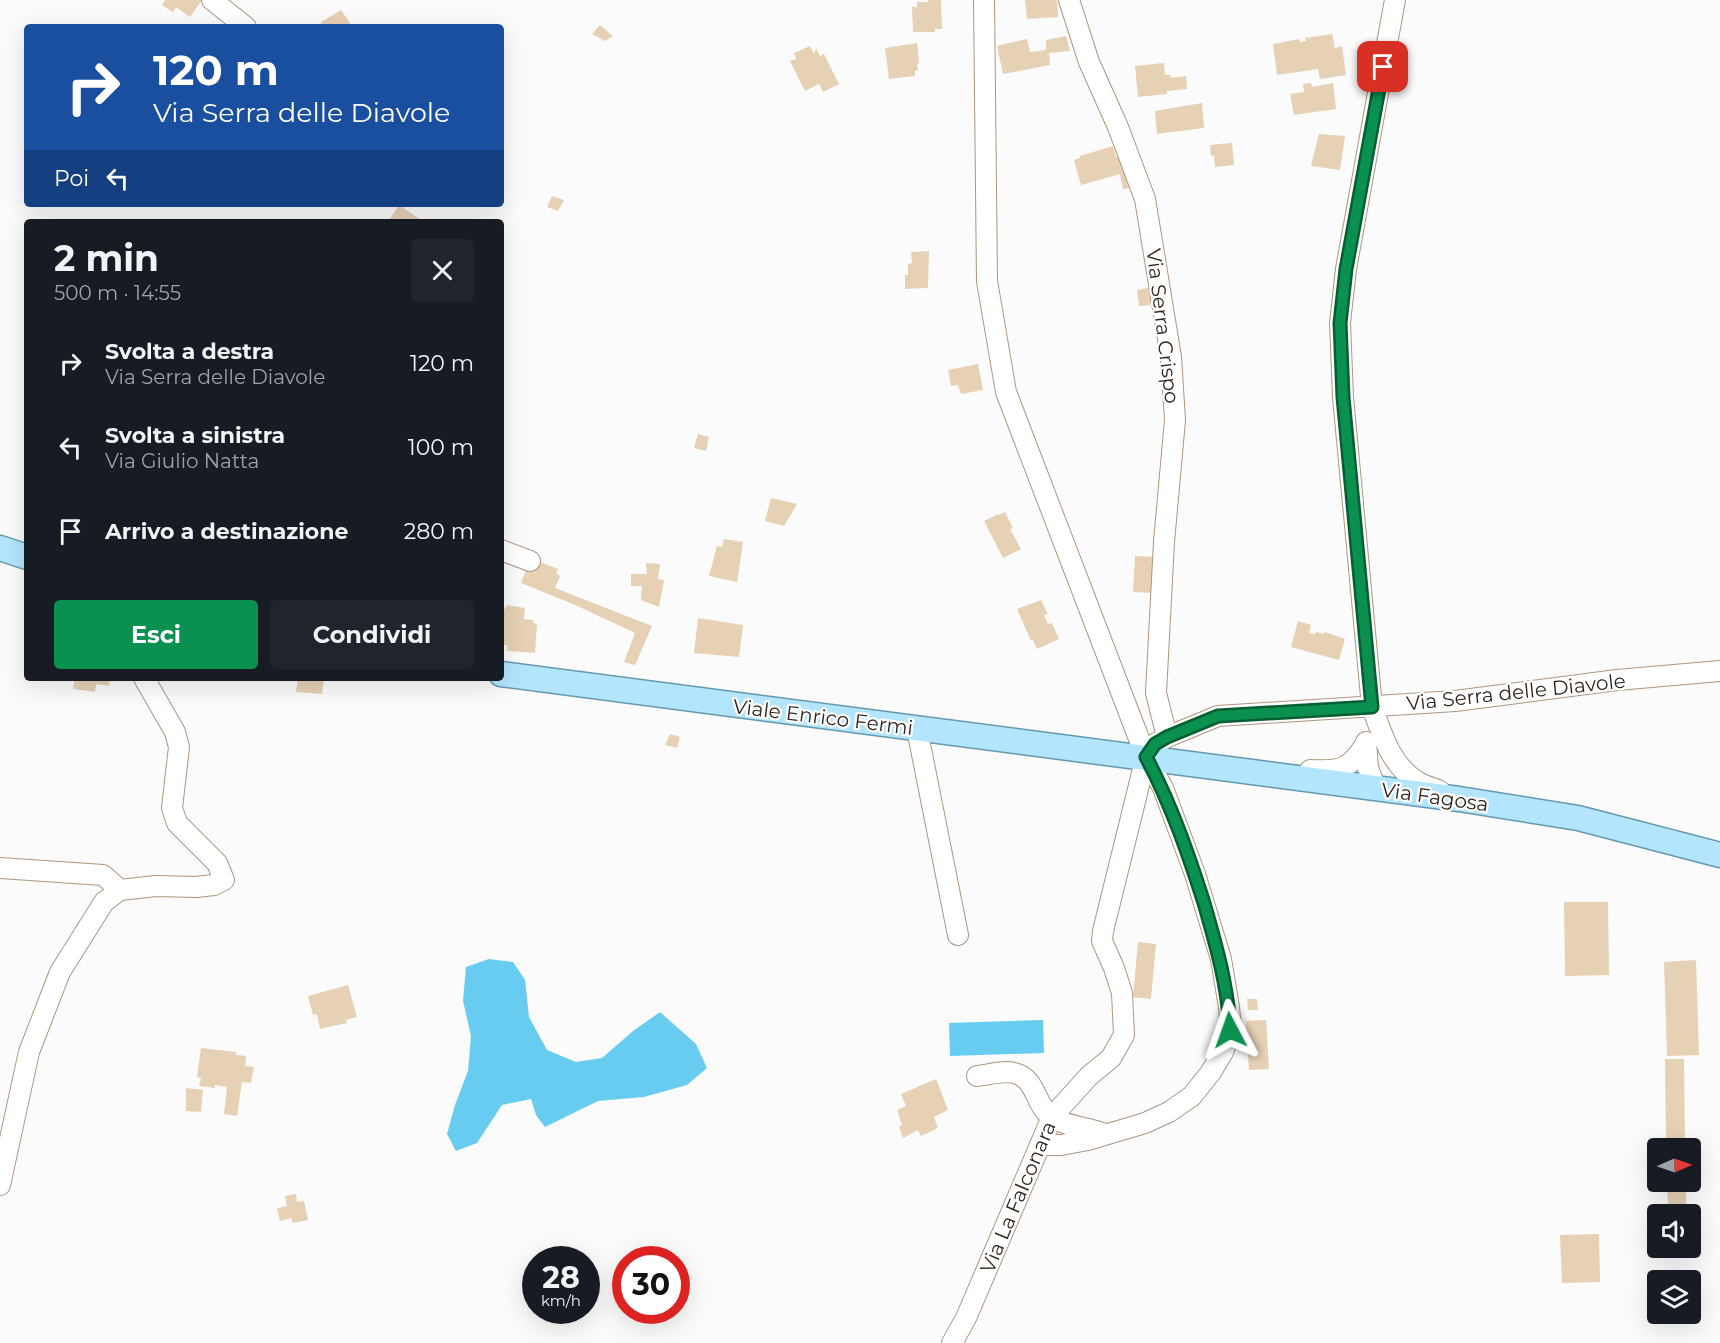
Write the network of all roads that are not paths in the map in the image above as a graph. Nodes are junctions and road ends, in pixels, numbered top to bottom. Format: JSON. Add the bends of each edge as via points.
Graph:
{"nodes":[{"id":1,"x":212,"y":0,"type":"edge"},
{"id":2,"x":984,"y":0,"type":"edge"},
{"id":3,"x":1069,"y":0,"type":"edge"},
{"id":4,"x":1395,"y":0,"type":"edge"},
{"id":5,"x":242,"y":24,"type":"edge"},
{"id":6,"x":0,"y":548,"type":"edge"},
{"id":7,"x":504,"y":551,"type":"edge"},
{"id":8,"x":24,"y":556,"type":"edge"},
{"id":9,"x":530,"y":561,"type":"dead end"},
{"id":10,"x":1720,"y":671,"type":"edge"},
{"id":11,"x":504,"y":674,"type":"edge"},
{"id":12,"x":146,"y":681,"type":"edge"},
{"id":13,"x":1372,"y":707,"type":"junction"},
{"id":14,"x":917,"y":729,"type":"junction"},
{"id":15,"x":1167,"y":737,"type":"junction"},
{"id":16,"x":1385,"y":744,"type":"junction"},
{"id":17,"x":1365,"y":745,"type":"junction"},
{"id":18,"x":1146,"y":757,"type":"junction"},
{"id":19,"x":1279,"y":774,"type":"junction"},
{"id":20,"x":1376,"y":789,"type":"junction"},
{"id":21,"x":1459,"y":799,"type":"junction"},
{"id":22,"x":1720,"y":855,"type":"edge"},
{"id":23,"x":0,"y":868,"type":"edge"},
{"id":24,"x":120,"y":890,"type":"junction"},
{"id":25,"x":958,"y":935,"type":"dead end"},
{"id":26,"x":978,"y":1076,"type":"dead end"},
{"id":27,"x":1052,"y":1117,"type":"junction"},
{"id":28,"x":1105,"y":1134,"type":"junction"},
{"id":29,"x":1040,"y":1145,"type":"junction"},
{"id":30,"x":0,"y":1185,"type":"edge"},
{"id":31,"x":952,"y":1343,"type":"edge"}],
"edges":[{"from":1,"to":5,"type":"street"},
{"from":2,"to":18,"type":"street","via":[[987,281],[1006,392]]},
{"from":3,"to":15,"type":"street","name":"Via Serra Crispo","via":[[1089,62],[1145,199],[1171,357],[1175,420],[1156,693]]},
{"from":4,"to":13,"type":"street","via":[[1346,269],[1340,323],[1343,397]]},
{"from":6,"to":8,"type":"main road"},
{"from":7,"to":9,"type":"street"},
{"from":10,"to":13,"type":"street","name":"Via Serra delle Diavole"},
{"from":11,"to":14,"type":"main road","name":"Viale Enrico Fermi"},
{"from":12,"to":24,"type":"street","via":[[175,732],[179,747],[172,808],[177,823],[217,863],[224,880],[196,887]]},
{"from":13,"to":15,"type":"street","name":"Via Serra delle Diavole","via":[[1218,716]]},
{"from":13,"to":16,"type":"street"},
{"from":13,"to":17,"type":"street"},
{"from":14,"to":18,"type":"main road","name":"Viale Enrico Fermi"},
{"from":14,"to":25,"type":"street"},
{"from":15,"to":18,"type":"street","name":"Via Serra delle Diavole","via":[[1155,744]]},
{"from":16,"to":20,"type":"street","via":[[1385,769]]},
{"from":16,"to":21,"type":"street","via":[[1401,768],[1418,782]]},
{"from":17,"to":19,"type":"street","via":[[1355,760],[1337,771]]},
{"from":17,"to":20,"type":"street"},
{"from":18,"to":19,"type":"main road","name":"Via Fagosa"},
{"from":18,"to":27,"type":"street","name":"Via La Falconara","via":[[1102,941],[1122,993],[1124,1035],[1111,1058]]},
{"from":18,"to":28,"type":"street","via":[[1195,874],[1221,959],[1230,1030],[1211,1072],[1192,1096],[1146,1123]]},
{"from":19,"to":20,"type":"main road","name":"Via Fagosa"},
{"from":20,"to":21,"type":"main road","name":"Via Fagosa"},
{"from":21,"to":22,"type":"main road","name":"Via Fagosa","via":[[1578,818]]},
{"from":23,"to":24,"type":"street","via":[[103,875]]},
{"from":24,"to":30,"type":"street","via":[[104,902],[60,972],[29,1052]]},
{"from":26,"to":27,"type":"street","via":[[1014,1072],[1029,1080],[1040,1104]]},
{"from":27,"to":28,"type":"street"},
{"from":27,"to":29,"type":"street","name":"Via La Falconara"},
{"from":28,"to":29,"type":"street","via":[[1061,1145]]},
{"from":29,"to":31,"type":"street","name":"Via La Falconara"}]}
